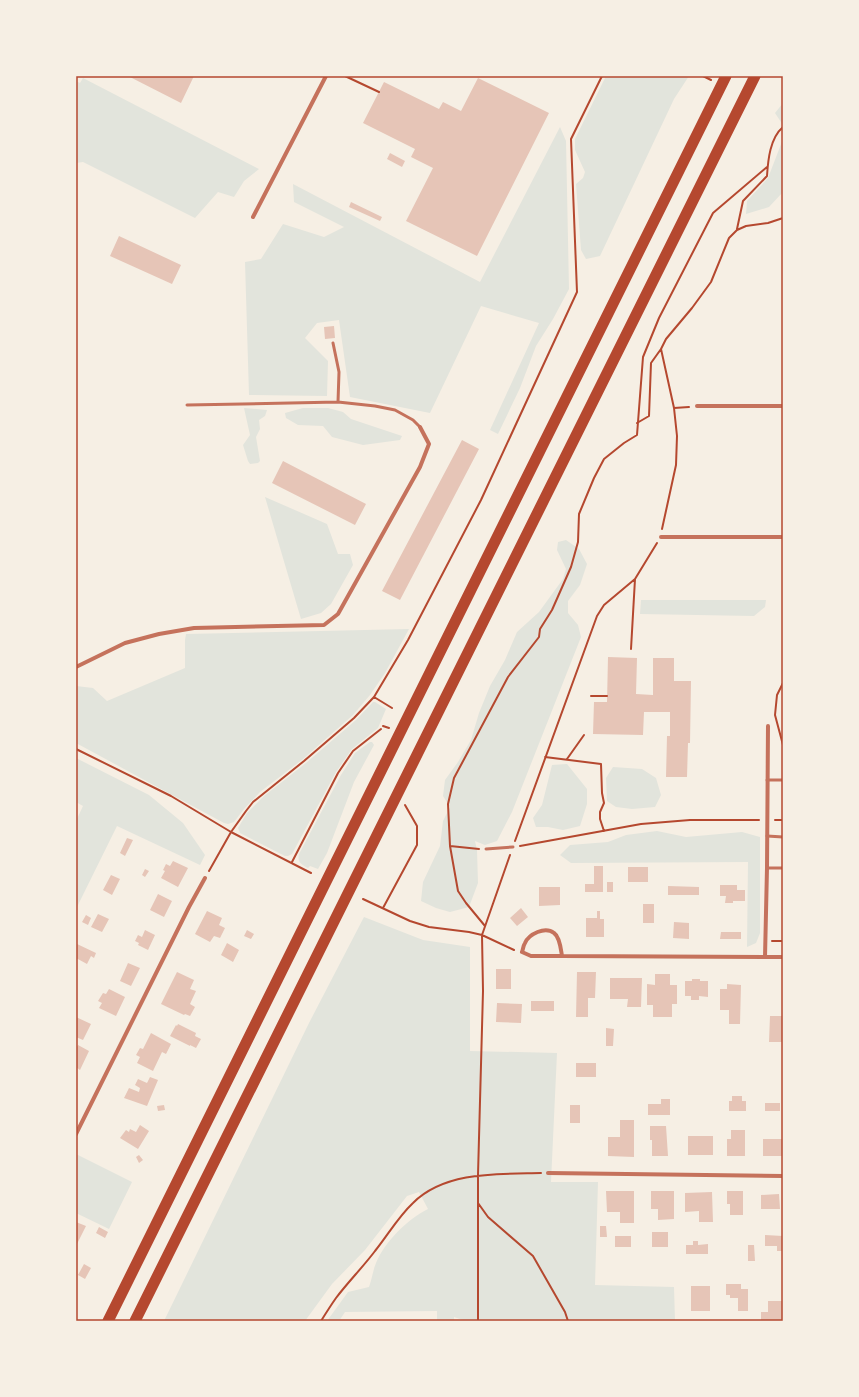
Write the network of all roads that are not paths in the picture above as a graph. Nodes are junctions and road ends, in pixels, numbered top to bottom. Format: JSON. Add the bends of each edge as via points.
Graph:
{"nodes":[{"id":1,"x":326,"y":76,"type":"edge"},
{"id":2,"x":726,"y":76,"type":"edge"},
{"id":3,"x":756,"y":76,"type":"edge"},
{"id":4,"x":253,"y":217,"type":"dead end"},
{"id":5,"x":333,"y":343,"type":"dead end"},
{"id":6,"x":338,"y":402,"type":"junction"},
{"id":7,"x":186,"y":405,"type":"dead end"},
{"id":8,"x":697,"y":406,"type":"road end"},
{"id":9,"x":783,"y":406,"type":"edge"},
{"id":10,"x":420,"y":427,"type":"joint"},
{"id":11,"x":660,"y":537,"type":"road end"},
{"id":12,"x":783,"y":537,"type":"edge"},
{"id":13,"x":76,"y":667,"type":"edge"},
{"id":14,"x":768,"y":726,"type":"dead end"},
{"id":15,"x":768,"y":780,"type":"junction"},
{"id":16,"x":783,"y":780,"type":"edge"},
{"id":17,"x":767,"y":836,"type":"junction"},
{"id":18,"x":783,"y":837,"type":"edge"},
{"id":19,"x":512,"y":847,"type":"road end"},
{"id":20,"x":486,"y":849,"type":"road end"},
{"id":21,"x":768,"y":868,"type":"junction"},
{"id":22,"x":783,"y":868,"type":"edge"},
{"id":23,"x":205,"y":878,"type":"road end"},
{"id":24,"x":562,"y":956,"type":"junction"},
{"id":25,"x":765,"y":957,"type":"junction"},
{"id":26,"x":783,"y":957,"type":"edge"},
{"id":27,"x":76,"y":1134,"type":"edge"},
{"id":28,"x":548,"y":1173,"type":"road end"},
{"id":29,"x":783,"y":1176,"type":"edge"},
{"id":30,"x":108,"y":1321,"type":"edge"},
{"id":31,"x":135,"y":1321,"type":"edge"}],
"edges":[{"from":1,"to":4,"type":"street"},
{"from":2,"to":30,"type":"highway"},
{"from":3,"to":31,"type":"highway"},
{"from":5,"to":6,"type":"lane","via":[[339,372]]},
{"from":6,"to":7,"type":"lane"},
{"from":6,"to":10,"type":"lane","via":[[395,410]]},
{"from":8,"to":9,"type":"street"},
{"from":10,"to":13,"type":"street","via":[[429,444],[420,467],[338,614],[324,625],[194,628],[158,634],[125,643]]},
{"from":11,"to":12,"type":"street"},
{"from":14,"to":15,"type":"street"},
{"from":15,"to":16,"type":"lane"},
{"from":15,"to":17,"type":"street"},
{"from":17,"to":18,"type":"lane"},
{"from":17,"to":21,"type":"street"},
{"from":19,"to":20,"type":"lane"},
{"from":21,"to":22,"type":"lane"},
{"from":21,"to":25,"type":"street"},
{"from":23,"to":27,"type":"street"},
{"from":24,"to":24,"type":"street","via":[[532,956],[522,952],[529,937],[546,931],[554,933],[558,939]]},
{"from":24,"to":25,"type":"street"},
{"from":25,"to":26,"type":"street"},
{"from":28,"to":29,"type":"street"}]}
